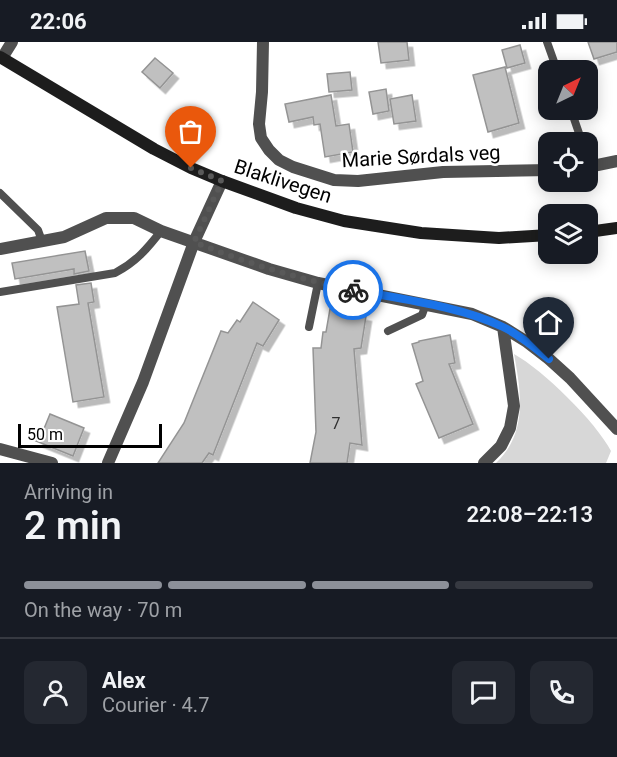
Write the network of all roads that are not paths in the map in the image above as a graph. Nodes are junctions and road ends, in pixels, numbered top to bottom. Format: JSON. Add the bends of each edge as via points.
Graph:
{"nodes":[{"id":1,"x":12,"y":42,"type":"edge"},
{"id":2,"x":263,"y":42,"type":"edge"},
{"id":3,"x":547,"y":42,"type":"edge"},
{"id":4,"x":1,"y":57,"type":"edge"},
{"id":5,"x":553,"y":60,"type":"edge"},
{"id":6,"x":617,"y":161,"type":"edge"},
{"id":7,"x":598,"y":165,"type":"edge"},
{"id":8,"x":538,"y":170,"type":"edge"},
{"id":9,"x":222,"y":181,"type":"junction"},
{"id":10,"x":0,"y":194,"type":"edge"},
{"id":11,"x":617,"y":228,"type":"edge"},
{"id":12,"x":161,"y":231,"type":"junction"},
{"id":13,"x":598,"y":231,"type":"edge"},
{"id":14,"x":538,"y":236,"type":"edge"},
{"id":15,"x":42,"y":241,"type":"junction"},
{"id":16,"x":194,"y":242,"type":"junction"},
{"id":17,"x":0,"y":249,"type":"edge"},
{"id":18,"x":318,"y":282,"type":"junction"},
{"id":19,"x":0,"y":292,"type":"edge"},
{"id":20,"x":426,"y":304,"type":"junction"},
{"id":21,"x":309,"y":327,"type":"dead end"},
{"id":22,"x":504,"y":327,"type":"junction"},
{"id":23,"x":388,"y":331,"type":"dead end"},
{"id":24,"x":617,"y":429,"type":"edge"},
{"id":25,"x":0,"y":449,"type":"edge"},
{"id":26,"x":48,"y":462,"type":"edge"},
{"id":27,"x":108,"y":463,"type":"edge"},
{"id":28,"x":484,"y":463,"type":"edge"}],
"edges":[{"from":1,"to":4,"type":"street"},
{"from":2,"to":8,"type":"street","name":"Marie Sørdals veg","via":[[261,138],[279,160],[293,167],[334,180],[358,181],[443,172]]},
{"from":3,"to":5,"type":"lane"},
{"from":4,"to":9,"type":"main road","name":"Blaklivegen","via":[[154,149]]},
{"from":6,"to":7,"type":"street"},
{"from":9,"to":14,"type":"main road","name":"Blaklivegen","via":[[344,221],[421,233],[499,238]]},
{"from":9,"to":16,"type":"street"},
{"from":10,"to":15,"type":"lane","via":[[38,230]]},
{"from":11,"to":13,"type":"main road"},
{"from":12,"to":15,"type":"street","via":[[134,218],[105,218],[64,237]]},
{"from":12,"to":16,"type":"street"},
{"from":12,"to":19,"type":"lane","via":[[131,264],[115,273]]},
{"from":15,"to":17,"type":"street"},
{"from":16,"to":18,"type":"street"},
{"from":16,"to":27,"type":"street","via":[[143,382]]},
{"from":18,"to":20,"type":"street"},
{"from":18,"to":21,"type":"lane"},
{"from":20,"to":22,"type":"street","via":[[472,314]]},
{"from":20,"to":23,"type":"lane","via":[[422,315]]},
{"from":22,"to":24,"type":"street","via":[[549,359]]},
{"from":22,"to":28,"type":"street","via":[[514,406],[501,446]]},
{"from":25,"to":26,"type":"street"}]}
